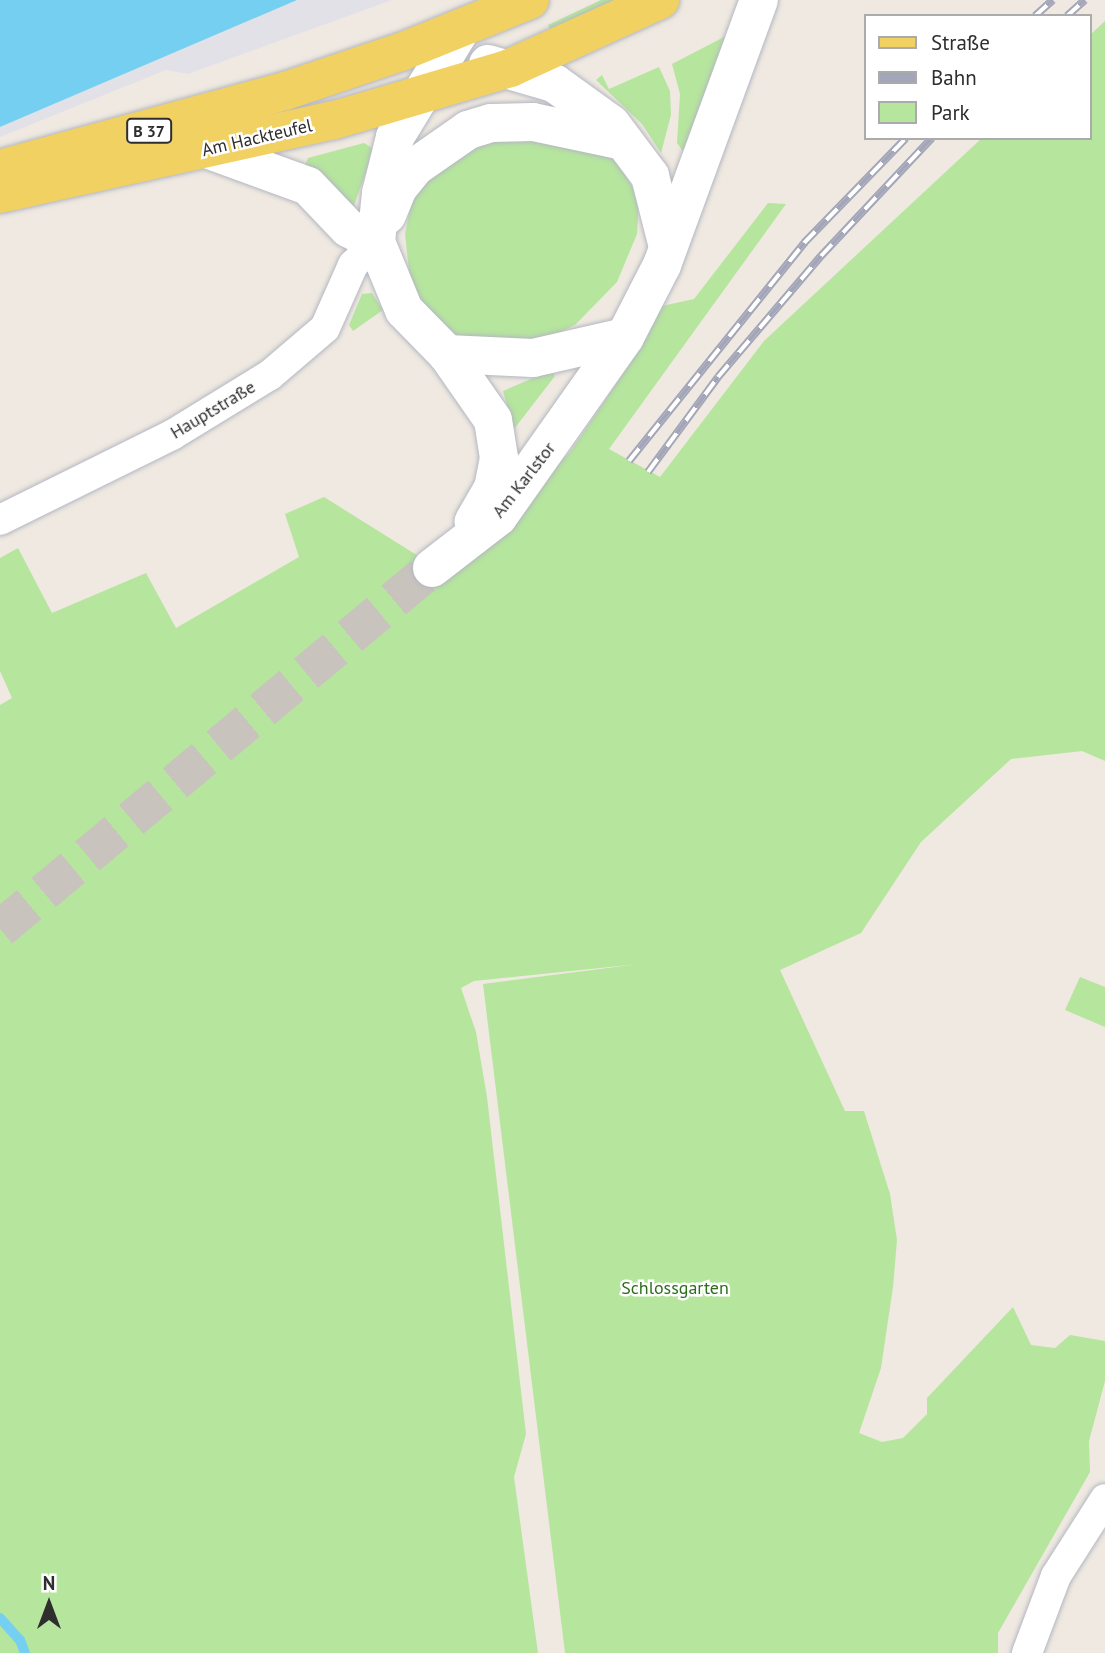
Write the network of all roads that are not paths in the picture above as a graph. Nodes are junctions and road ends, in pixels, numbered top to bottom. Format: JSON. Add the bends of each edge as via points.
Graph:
{"nodes":[{"id":1,"x":530,"y":0,"type":"edge"},
{"id":2,"x":660,"y":0,"type":"edge"},
{"id":3,"x":759,"y":0,"type":"edge"},
{"id":4,"x":452,"y":42,"type":"junction"},
{"id":5,"x":510,"y":68,"type":"junction"},
{"id":6,"x":419,"y":95,"type":"junction"},
{"id":7,"x":627,"y":142,"type":"junction"},
{"id":8,"x":209,"y":150,"type":"junction"},
{"id":9,"x":0,"y":169,"type":"edge"},
{"id":10,"x":0,"y":194,"type":"edge"},
{"id":11,"x":376,"y":243,"type":"junction"},
{"id":12,"x":668,"y":247,"type":"junction"},
{"id":13,"x":625,"y":337,"type":"junction"},
{"id":14,"x":447,"y":354,"type":"junction"},
{"id":15,"x":0,"y":520,"type":"edge"},
{"id":16,"x":1105,"y":1499,"type":"edge"},
{"id":17,"x":1027,"y":1653,"type":"edge"}],
"edges":[{"from":1,"to":4,"type":"main road","number":"B 37"},
{"from":2,"to":5,"type":"main road","number":"B 37"},
{"from":3,"to":12,"type":"main road","name":"Am Karlstor"},
{"from":4,"to":5,"type":"main road"},
{"from":4,"to":6,"type":"main road"},
{"from":4,"to":9,"type":"main road","name":"Am Hackteufel","number":"B 37","via":[[401,52],[211,115]]},
{"from":5,"to":6,"type":"main road","name":"Am Hackteufel","number":"B 37"},
{"from":5,"to":7,"type":"main road","via":[[554,83],[582,99]]},
{"from":6,"to":8,"type":"main road","name":"Am Hackteufel","number":"B 37"},
{"from":6,"to":11,"type":"main road","via":[[387,163]]},
{"from":7,"to":11,"type":"main road","via":[[533,122],[491,123],[468,130],[415,167],[398,188]]},
{"from":7,"to":12,"type":"main road","via":[[650,176]]},
{"from":8,"to":10,"type":"main road","name":"Am Hackteufel","number":"B 37"},
{"from":8,"to":11,"type":"main road","via":[[307,186],[348,228]]},
{"from":11,"to":14,"type":"main road","name":"Am Karlstor","via":[[404,310]]},
{"from":11,"to":15,"type":"street","name":"Hauptstraße","via":[[353,265],[325,328],[270,375],[172,435]]},
{"from":12,"to":13,"type":"main road","name":"Am Karlstor"},
{"from":13,"to":14,"type":"main road","via":[[533,358]]},
{"from":13,"to":14,"type":"main road","name":"Am Karlstor","via":[[498,517],[432,568],[478,516],[493,488],[499,458],[493,421]]},
{"from":16,"to":17,"type":"street","via":[[1056,1576]]}]}
